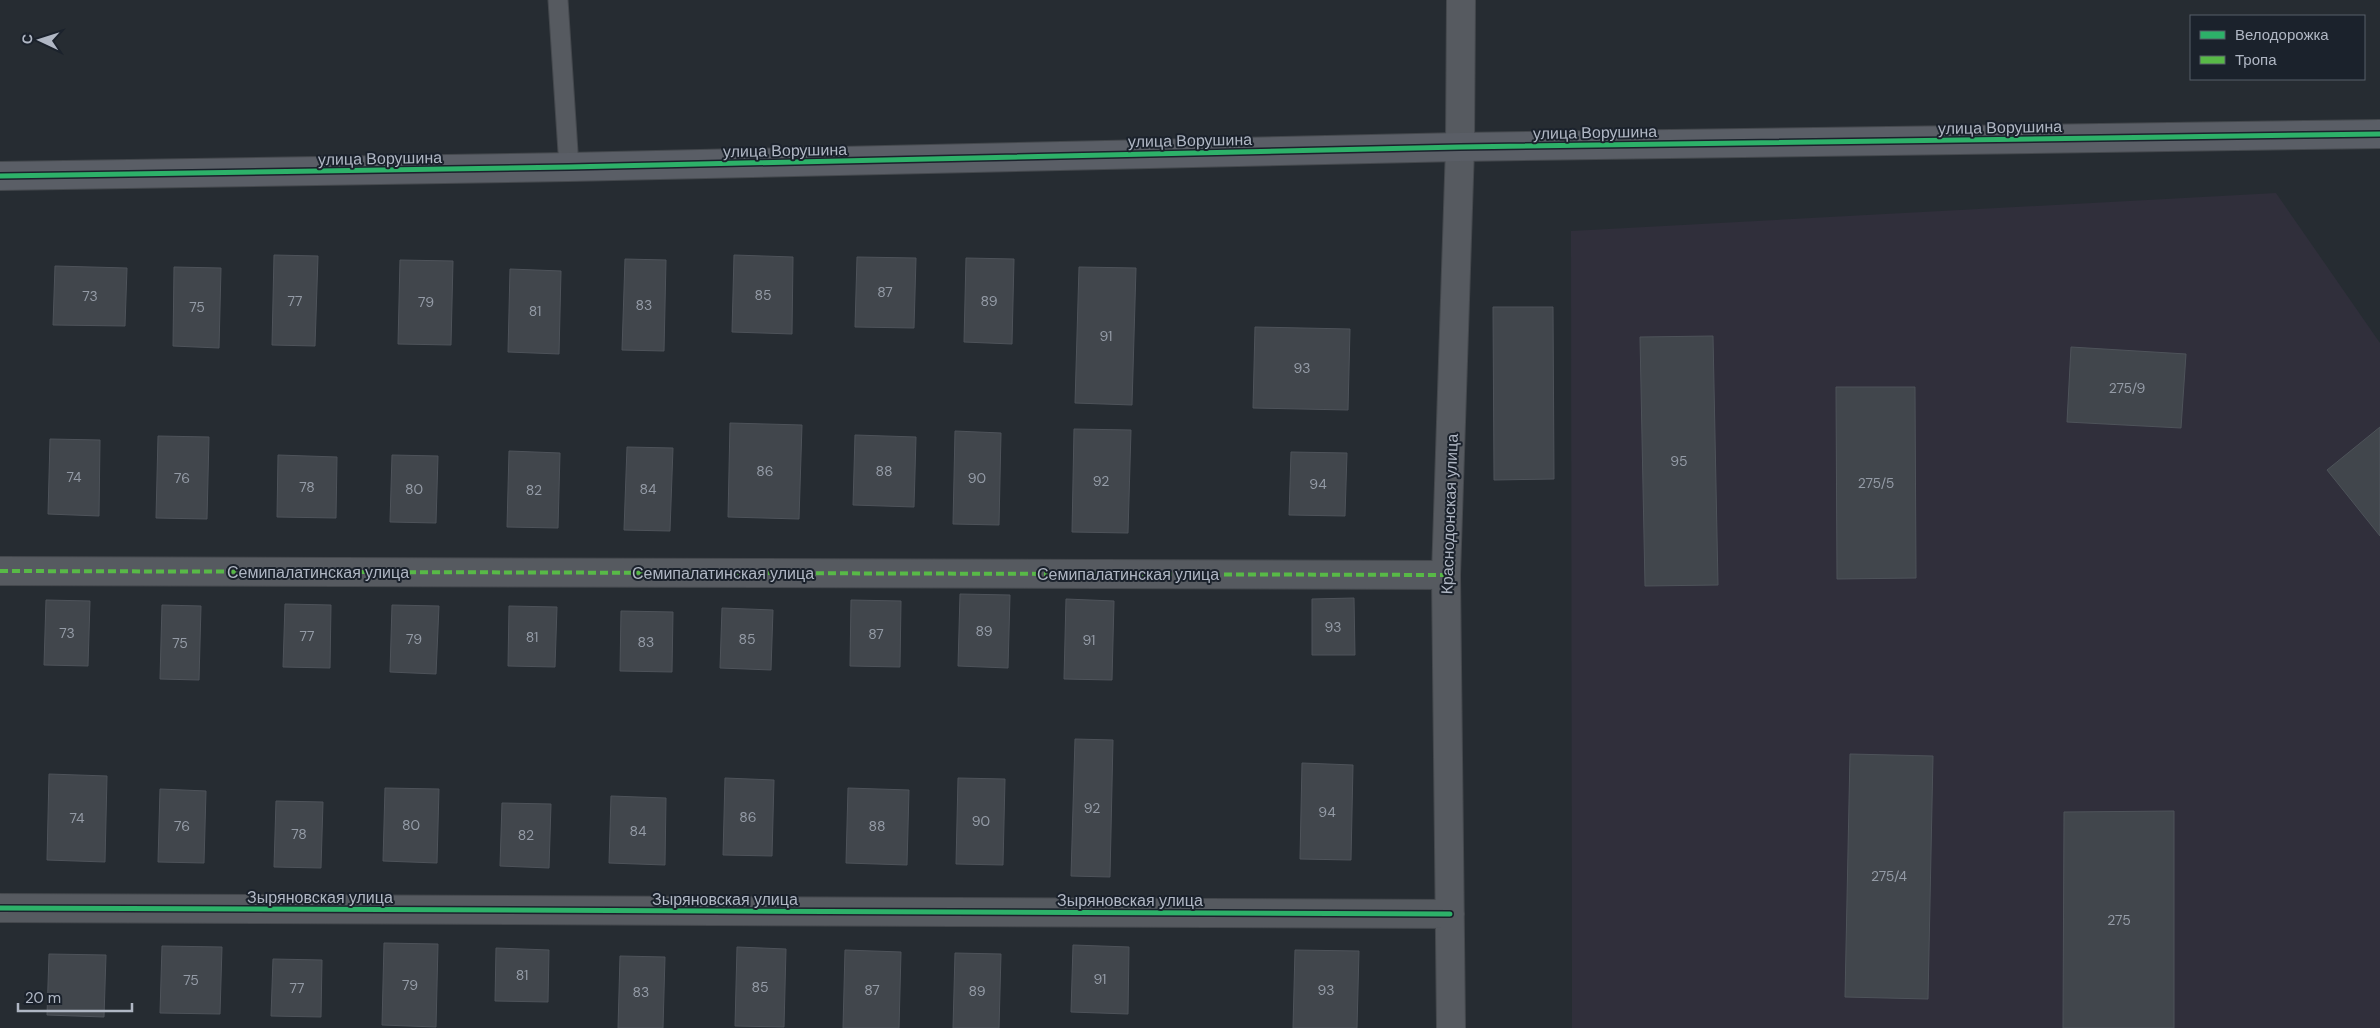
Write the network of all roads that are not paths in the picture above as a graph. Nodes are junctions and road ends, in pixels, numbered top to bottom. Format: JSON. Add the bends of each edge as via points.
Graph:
{"nodes":[{"id":1,"x":558,"y":0,"type":"edge"},
{"id":2,"x":1461,"y":0,"type":"edge"},
{"id":3,"x":2380,"y":134,"type":"edge"},
{"id":4,"x":1460,"y":147,"type":"junction"},
{"id":5,"x":569,"y":167,"type":"junction"},
{"id":6,"x":0,"y":176,"type":"edge"},
{"id":7,"x":0,"y":571,"type":"edge"},
{"id":8,"x":1446,"y":575,"type":"junction"},
{"id":9,"x":0,"y":908,"type":"edge"},
{"id":10,"x":1450,"y":914,"type":"junction"},
{"id":11,"x":1451,"y":1028,"type":"edge"}],
"edges":[{"from":1,"to":5,"type":"lane"},
{"from":2,"to":4,"type":"street","name":"Краснодонская улица"},
{"from":3,"to":4,"type":"street","name":"улица Ворушина"},
{"from":4,"to":5,"type":"street","name":"улица Ворушина"},
{"from":4,"to":8,"type":"street","name":"Краснодонская улица"},
{"from":5,"to":6,"type":"street","name":"улица Ворушина"},
{"from":7,"to":8,"type":"street","name":"Семипалатинская улица"},
{"from":8,"to":10,"type":"street","name":"Краснодонская улица"},
{"from":9,"to":10,"type":"street","name":"Зыряновская улица"},
{"from":10,"to":11,"type":"street","name":"Краснодонская улица"}]}
